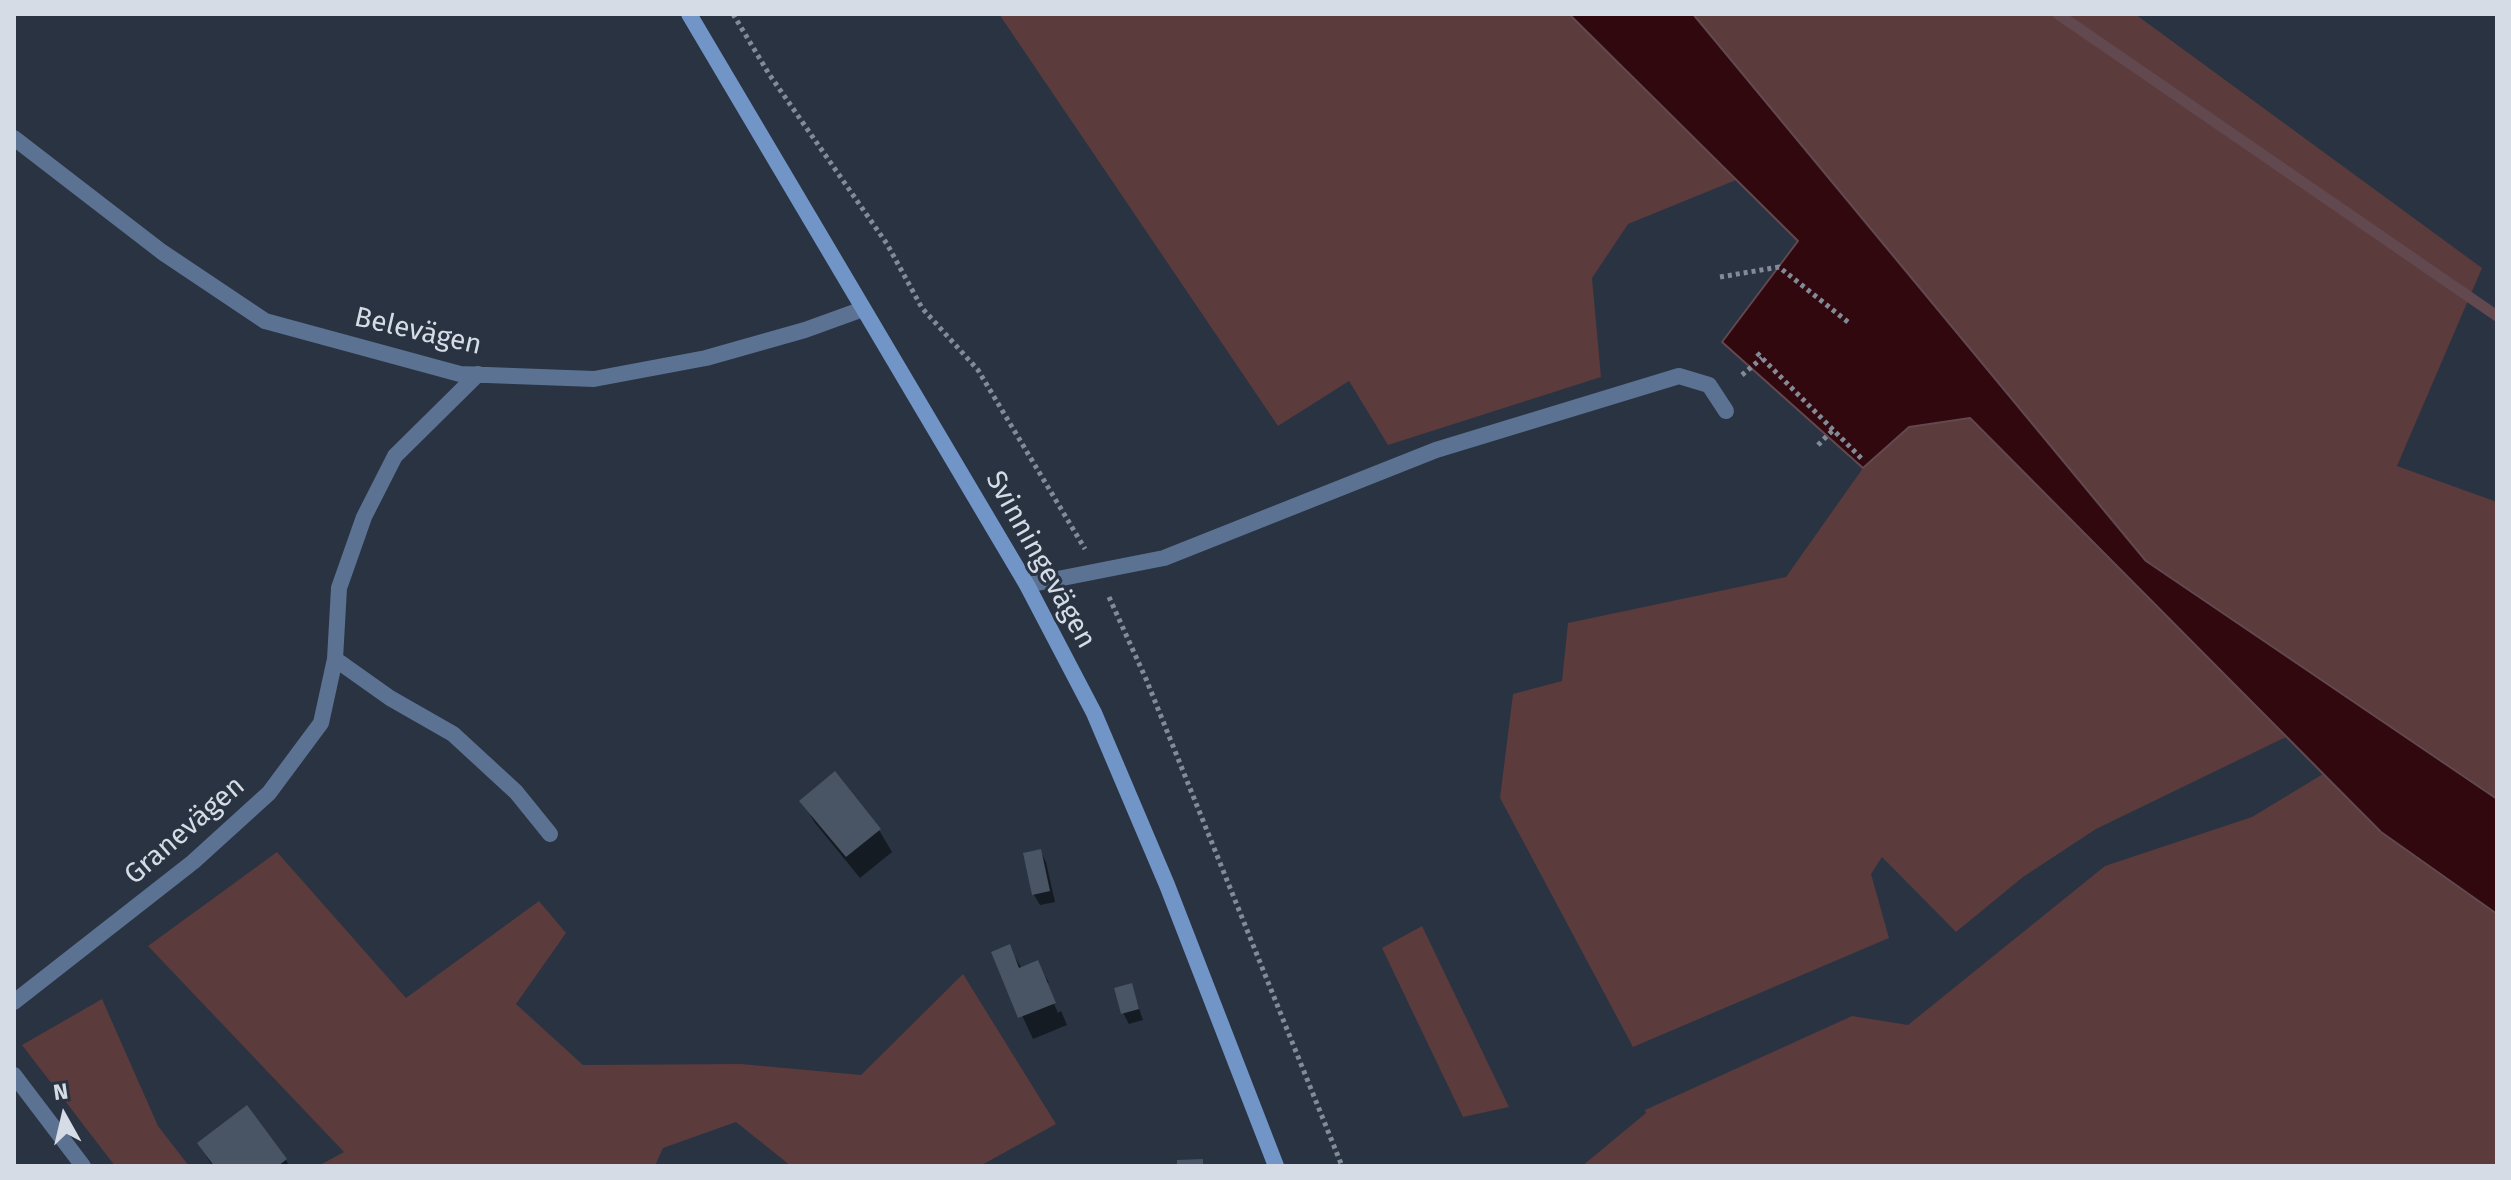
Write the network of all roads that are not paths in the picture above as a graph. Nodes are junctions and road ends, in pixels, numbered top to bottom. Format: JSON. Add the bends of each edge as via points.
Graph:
{"nodes":[{"id":1,"x":689,"y":14,"type":"edge"},
{"id":2,"x":14,"y":138,"type":"edge"},
{"id":3,"x":863,"y":309,"type":"junction"},
{"id":4,"x":478,"y":374,"type":"junction"},
{"id":5,"x":1726,"y":411,"type":"dead end"},
{"id":6,"x":1027,"y":585,"type":"junction"},
{"id":7,"x":335,"y":659,"type":"junction"},
{"id":8,"x":550,"y":834,"type":"dead end"},
{"id":9,"x":14,"y":1002,"type":"edge"},
{"id":10,"x":14,"y":1075,"type":"edge"},
{"id":11,"x":83,"y":1166,"type":"edge"},
{"id":12,"x":1276,"y":1166,"type":"edge"}],
"edges":[{"from":1,"to":3,"type":"main road","name":"Svinningevägen"},
{"from":2,"to":4,"type":"street","name":"Belevägen","via":[[162,252],[265,321],[460,374]]},
{"from":3,"to":4,"type":"street","name":"Belevägen","via":[[706,358],[594,379]]},
{"from":3,"to":6,"type":"main road","name":"Svinningevägen"},
{"from":4,"to":7,"type":"street","name":"Granevägen","via":[[395,456],[364,517],[339,588]]},
{"from":5,"to":6,"type":"street","via":[[1709,385],[1679,376],[1436,450],[1164,558]]},
{"from":6,"to":12,"type":"main road","name":"Svinningevägen","via":[[1094,713]]},
{"from":7,"to":8,"type":"street","via":[[453,734],[516,792]]},
{"from":7,"to":9,"type":"street","name":"Granevägen","via":[[321,723],[269,793],[193,862]]},
{"from":10,"to":11,"type":"street"}]}
